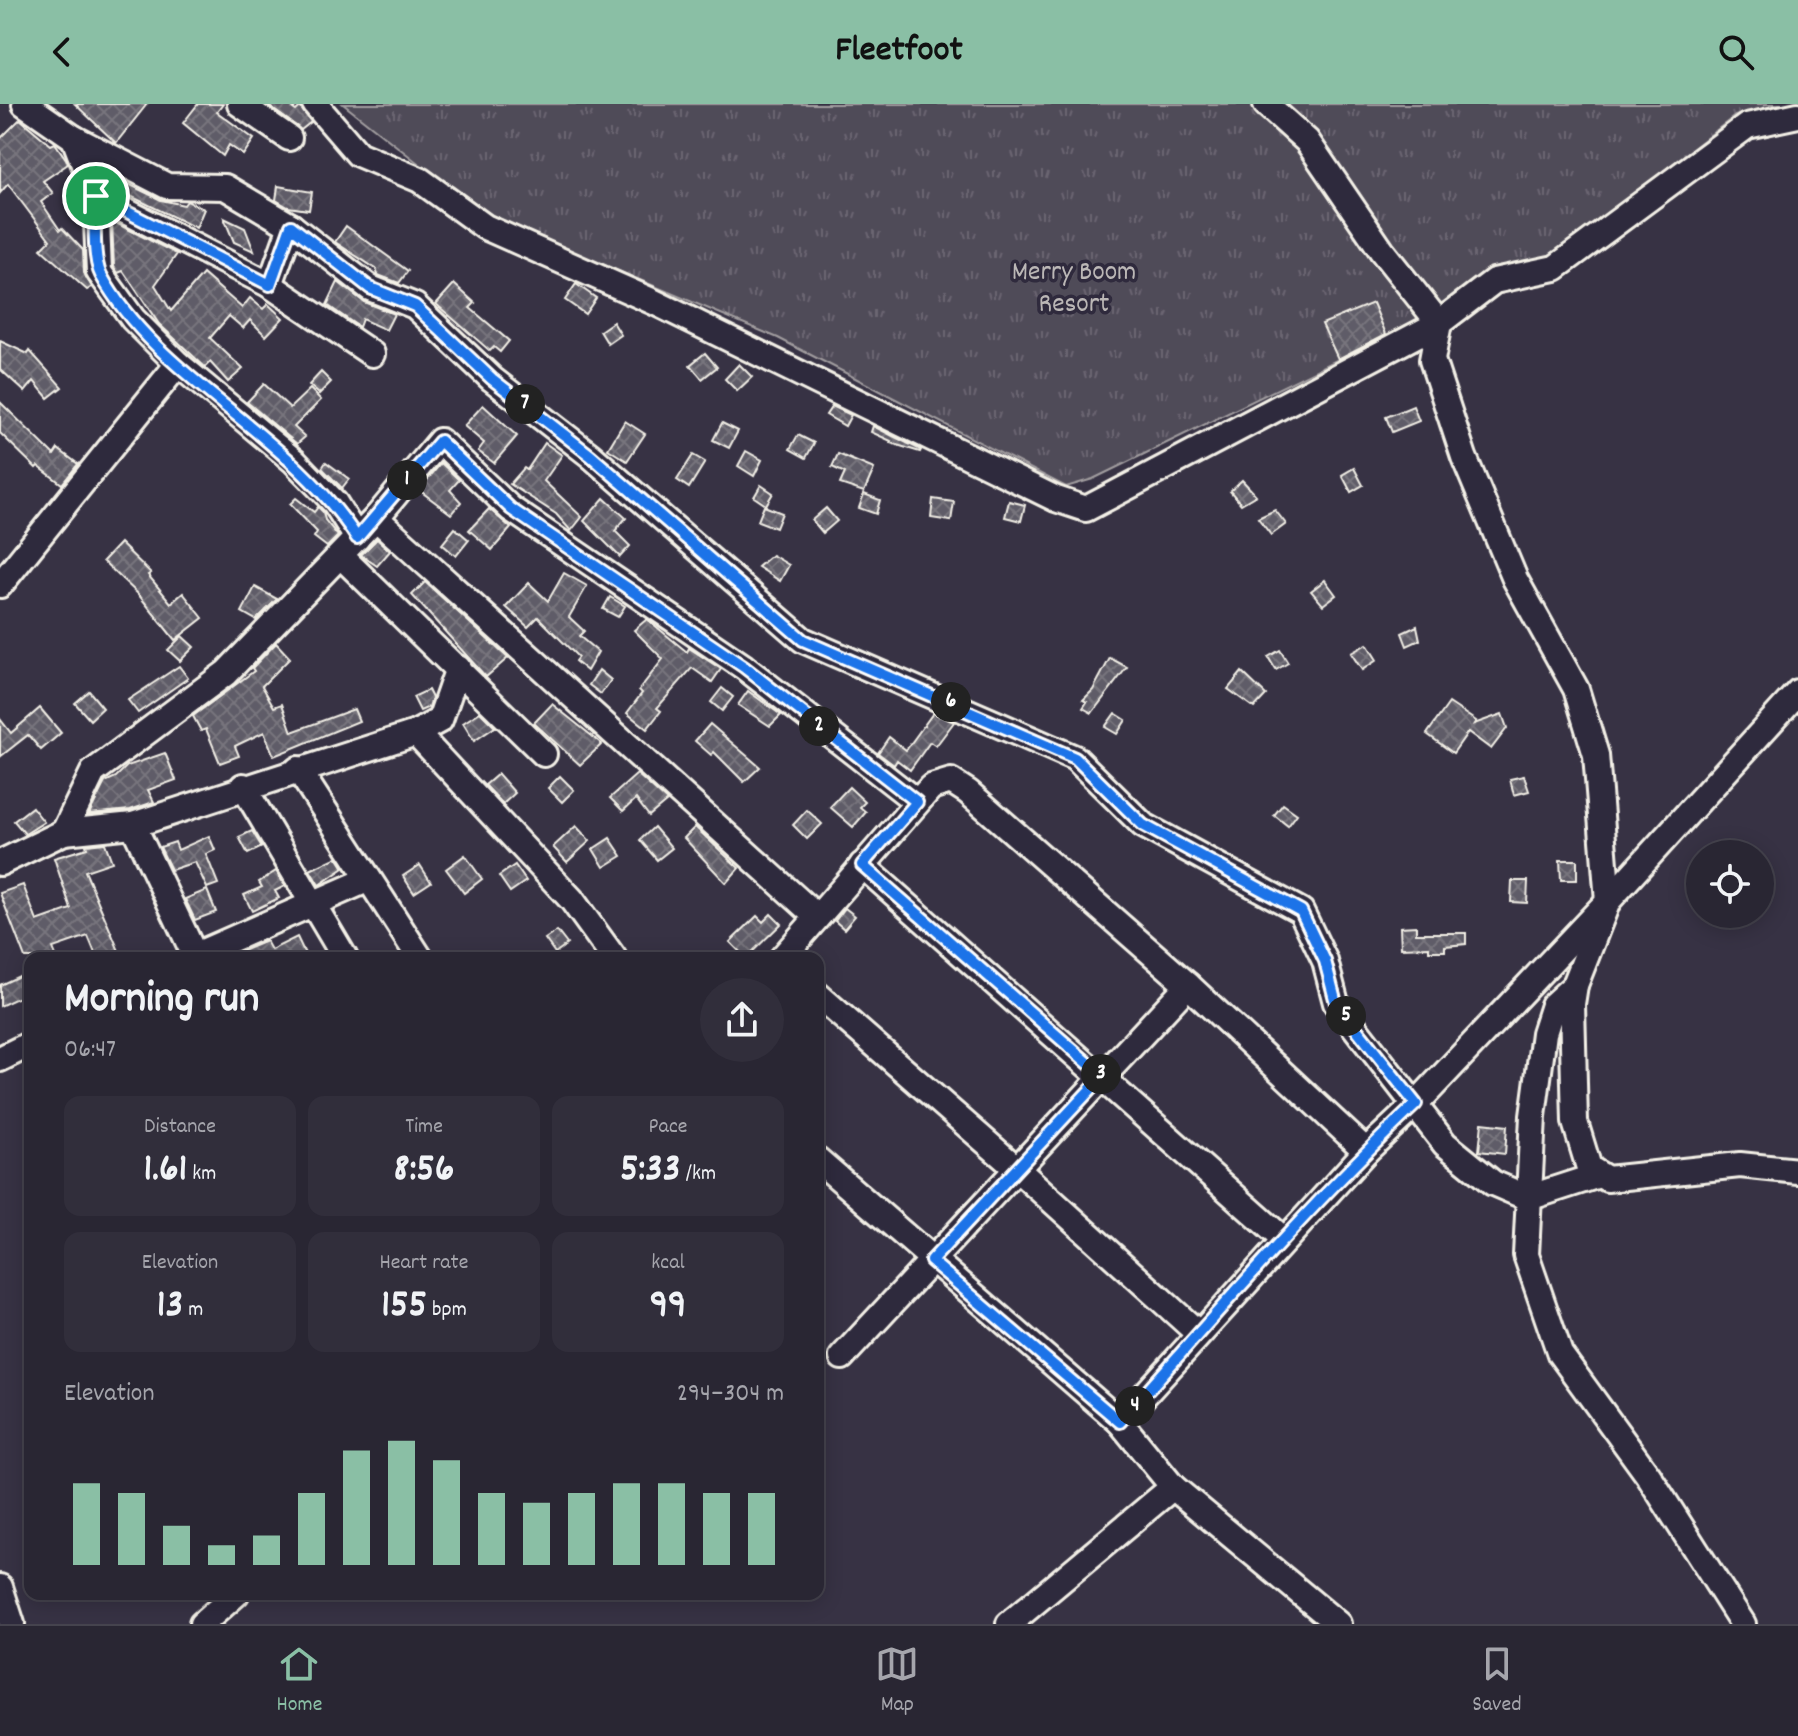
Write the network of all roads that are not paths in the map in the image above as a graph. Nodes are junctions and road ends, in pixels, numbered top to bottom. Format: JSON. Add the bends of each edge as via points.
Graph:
{"nodes":[{"id":1,"x":25,"y":104,"type":"edge"},
{"id":2,"x":240,"y":104,"type":"edge"},
{"id":3,"x":315,"y":104,"type":"edge"},
{"id":4,"x":1266,"y":104,"type":"edge"},
{"id":5,"x":1798,"y":115,"type":"edge"},
{"id":6,"x":74,"y":138,"type":"junction"},
{"id":7,"x":289,"y":138,"type":"dead end"},
{"id":8,"x":96,"y":196,"type":"junction"},
{"id":9,"x":291,"y":226,"type":"junction"},
{"id":10,"x":270,"y":285,"type":"junction"},
{"id":11,"x":1439,"y":323,"type":"junction"},
{"id":12,"x":372,"y":354,"type":"dead end"},
{"id":13,"x":178,"y":364,"type":"junction"},
{"id":14,"x":376,"y":518,"type":"junction"},
{"id":15,"x":349,"y":547,"type":"junction"},
{"id":16,"x":0,"y":585,"type":"edge"},
{"id":17,"x":458,"y":668,"type":"junction"},
{"id":18,"x":1798,"y":692,"type":"edge"},
{"id":19,"x":416,"y":733,"type":"junction"},
{"id":20,"x":544,"y":754,"type":"dead end"},
{"id":21,"x":298,"y":769,"type":"junction"},
{"id":22,"x":243,"y":786,"type":"junction"},
{"id":23,"x":917,"y":802,"type":"junction"},
{"id":24,"x":133,"y":825,"type":"junction"},
{"id":25,"x":64,"y":832,"type":"junction"},
{"id":26,"x":0,"y":863,"type":"edge"},
{"id":27,"x":862,"y":865,"type":"junction"},
{"id":28,"x":367,"y":880,"type":"junction"},
{"id":29,"x":313,"y":901,"type":"junction"},
{"id":30,"x":1608,"y":901,"type":"junction"},
{"id":31,"x":816,"y":916,"type":"junction"},
{"id":32,"x":191,"y":952,"type":"edge"},
{"id":33,"x":204,"y":952,"type":"edge"},
{"id":34,"x":342,"y":952,"type":"edge"},
{"id":35,"x":416,"y":952,"type":"edge"},
{"id":36,"x":610,"y":952,"type":"edge"},
{"id":37,"x":787,"y":952,"type":"edge"},
{"id":38,"x":1188,"y":985,"type":"junction"},
{"id":39,"x":1575,"y":985,"type":"junction"},
{"id":40,"x":824,"y":1000,"type":"edge"},
{"id":41,"x":24,"y":1047,"type":"edge"},
{"id":42,"x":0,"y":1059,"type":"edge"},
{"id":43,"x":1103,"y":1076,"type":"junction"},
{"id":44,"x":1416,"y":1104,"type":"junction"},
{"id":45,"x":1366,"y":1151,"type":"junction"},
{"id":46,"x":824,"y":1165,"type":"edge"},
{"id":47,"x":1017,"y":1169,"type":"junction"},
{"id":48,"x":1798,"y":1171,"type":"edge"},
{"id":49,"x":1599,"y":1175,"type":"junction"},
{"id":50,"x":1528,"y":1198,"type":"junction"},
{"id":51,"x":1284,"y":1240,"type":"junction"},
{"id":52,"x":931,"y":1261,"type":"junction"},
{"id":53,"x":1199,"y":1334,"type":"junction"},
{"id":54,"x":842,"y":1357,"type":"dead end"},
{"id":55,"x":1120,"y":1422,"type":"junction"},
{"id":56,"x":1173,"y":1487,"type":"junction"},
{"id":57,"x":0,"y":1587,"type":"edge"},
{"id":58,"x":229,"y":1600,"type":"edge"},
{"id":59,"x":1745,"y":1623,"type":"edge"},
{"id":60,"x":12,"y":1624,"type":"edge"},
{"id":61,"x":202,"y":1624,"type":"edge"},
{"id":62,"x":1009,"y":1624,"type":"edge"},
{"id":63,"x":1338,"y":1624,"type":"edge"}],
"edges":[{"from":1,"to":6,"type":"street"},
{"from":2,"to":7,"type":"street"},
{"from":3,"to":11,"type":"street","via":[[358,154],[420,180],[485,227],[1086,509]]},
{"from":4,"to":11,"type":"street","via":[[1307,141]]},
{"from":5,"to":11,"type":"street","via":[[1747,126],[1555,268],[1494,281]]},
{"from":6,"to":8,"type":"street"},
{"from":6,"to":9,"type":"street","via":[[167,186],[225,187]]},
{"from":8,"to":10,"type":"street"},
{"from":8,"to":13,"type":"street","via":[[99,272],[133,319]]},
{"from":9,"to":10,"type":"street"},
{"from":9,"to":44,"type":"street","via":[[370,288],[415,306],[492,379],[590,455],[803,640],[1075,758],[1143,825],[1301,911],[1325,961],[1336,1003]]},
{"from":10,"to":12,"type":"street"},
{"from":11,"to":30,"type":"street","via":[[1432,360],[1464,457],[1515,579],[1576,689],[1596,755]]},
{"from":13,"to":15,"type":"street","via":[[294,461],[335,503]]},
{"from":13,"to":16,"type":"street"},
{"from":14,"to":15,"type":"street"},
{"from":14,"to":23,"type":"street","via":[[440,441],[511,509],[744,667]]},
{"from":14,"to":31,"type":"street"},
{"from":15,"to":17,"type":"street"},
{"from":15,"to":25,"type":"street","via":[[226,673],[93,772]]},
{"from":17,"to":19,"type":"street","via":[[440,720]]},
{"from":17,"to":20,"type":"street"},
{"from":18,"to":30,"type":"street"},
{"from":19,"to":21,"type":"street"},
{"from":19,"to":36,"type":"street","via":[[572,900]]},
{"from":21,"to":22,"type":"street"},
{"from":21,"to":28,"type":"street"},
{"from":22,"to":24,"type":"street"},
{"from":22,"to":29,"type":"street"},
{"from":23,"to":27,"type":"street"},
{"from":23,"to":38,"type":"street","via":[[931,787],[951,781],[968,792]]},
{"from":24,"to":25,"type":"street"},
{"from":24,"to":32,"type":"street"},
{"from":25,"to":26,"type":"street"},
{"from":27,"to":31,"type":"street"},
{"from":27,"to":43,"type":"street"},
{"from":28,"to":29,"type":"street"},
{"from":28,"to":35,"type":"street"},
{"from":29,"to":33,"type":"street"},
{"from":29,"to":34,"type":"street"},
{"from":30,"to":39,"type":"street"},
{"from":30,"to":44,"type":"street"},
{"from":31,"to":37,"type":"street"},
{"from":38,"to":43,"type":"street"},
{"from":38,"to":45,"type":"street"},
{"from":39,"to":49,"type":"street","via":[[1575,1122],[1589,1168]]},
{"from":39,"to":50,"type":"street","via":[[1553,1005],[1544,1033]]},
{"from":40,"to":47,"type":"street"},
{"from":41,"to":42,"type":"street"},
{"from":43,"to":47,"type":"street"},
{"from":43,"to":51,"type":"street"},
{"from":44,"to":45,"type":"street"},
{"from":44,"to":50,"type":"street","via":[[1445,1144],[1493,1183]]},
{"from":45,"to":51,"type":"street"},
{"from":46,"to":52,"type":"street"},
{"from":47,"to":52,"type":"street"},
{"from":47,"to":53,"type":"street"},
{"from":48,"to":49,"type":"street","via":[[1740,1165],[1607,1179]]},
{"from":49,"to":50,"type":"street"},
{"from":50,"to":59,"type":"street","via":[[1526,1255],[1560,1354]]},
{"from":51,"to":53,"type":"street"},
{"from":52,"to":54,"type":"street"},
{"from":52,"to":55,"type":"street"},
{"from":53,"to":55,"type":"street"},
{"from":55,"to":56,"type":"street"},
{"from":56,"to":62,"type":"street"},
{"from":56,"to":63,"type":"street"},
{"from":57,"to":60,"type":"street"},
{"from":58,"to":61,"type":"street"}]}
